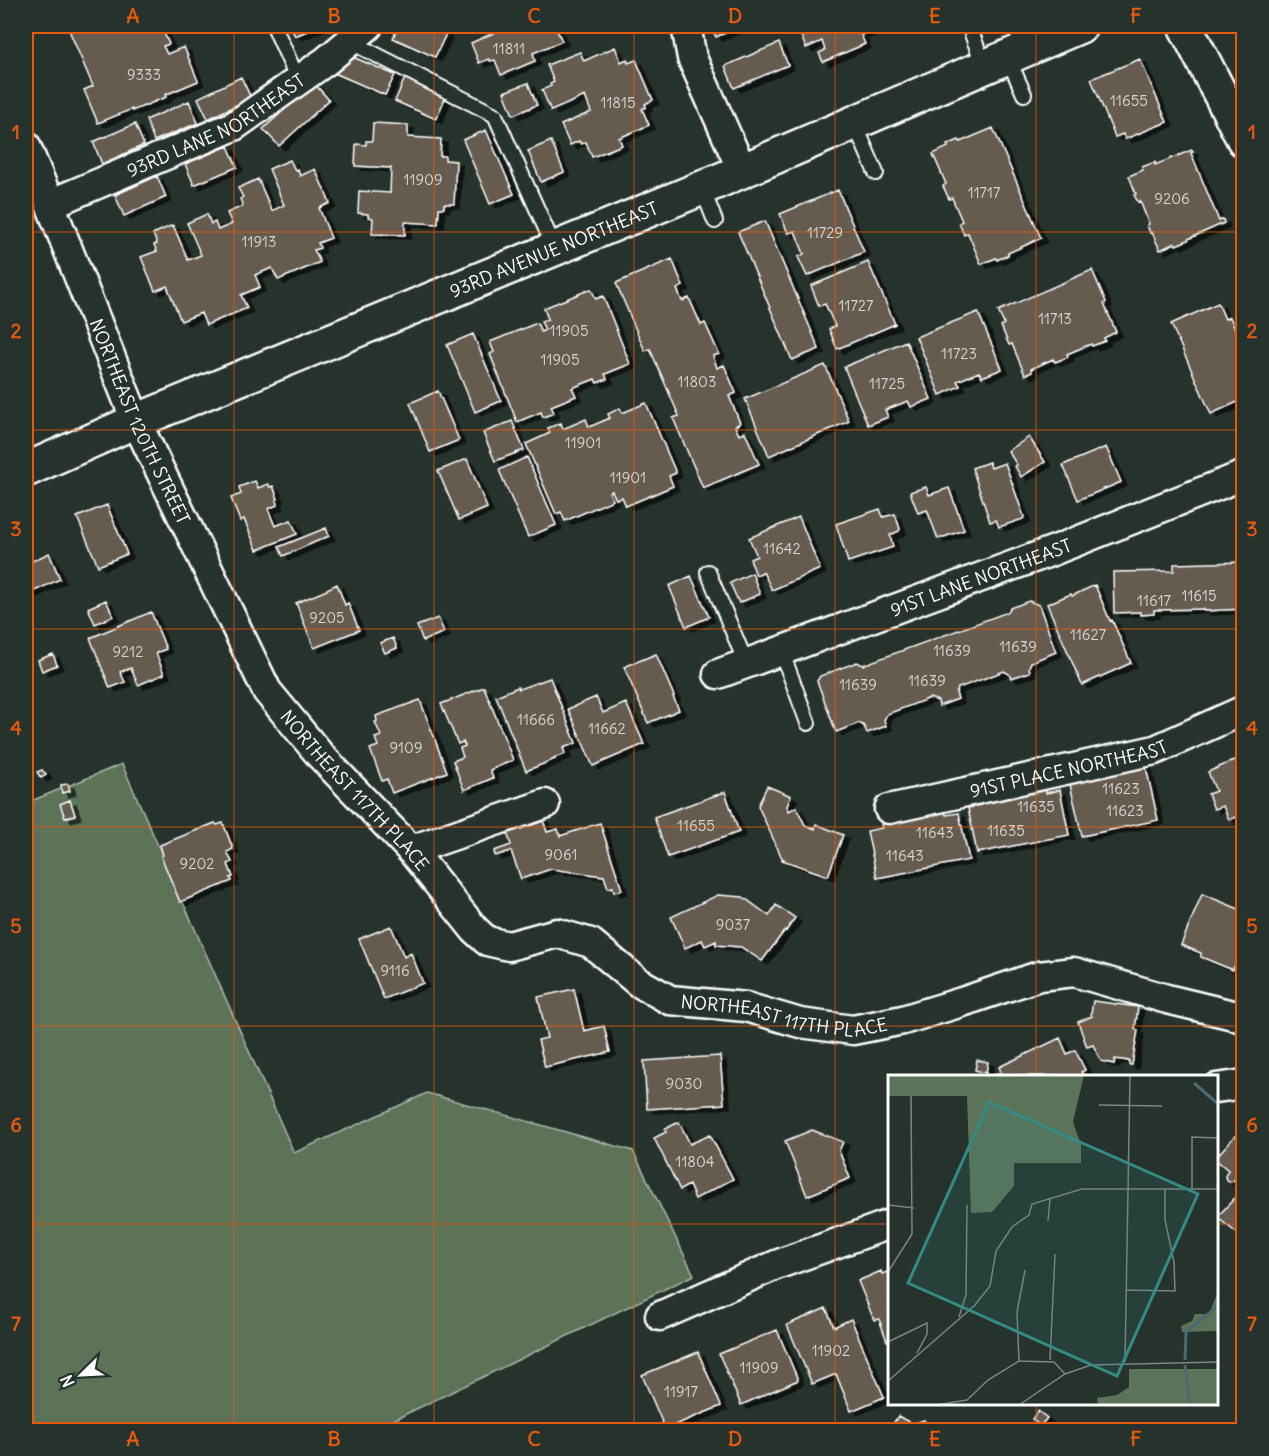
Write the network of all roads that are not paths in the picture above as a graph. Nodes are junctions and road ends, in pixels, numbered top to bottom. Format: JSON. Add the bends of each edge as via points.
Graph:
{"nodes":[{"id":1,"x":274,"y":26,"type":"edge"},
{"id":2,"x":686,"y":26,"type":"edge"},
{"id":3,"x":969,"y":26,"type":"edge"},
{"id":4,"x":1080,"y":26,"type":"edge"},
{"id":5,"x":1185,"y":26,"type":"edge"},
{"id":6,"x":359,"y":33,"type":"edge"},
{"id":7,"x":996,"y":61,"type":"junction"},
{"id":8,"x":298,"y":80,"type":"junction"},
{"id":9,"x":1024,"y":94,"type":"dead end"},
{"id":10,"x":1234,"y":98,"type":"edge"},
{"id":11,"x":854,"y":122,"type":"junction"},
{"id":12,"x":1244,"y":140,"type":"edge"},
{"id":13,"x":26,"y":146,"type":"edge"},
{"id":14,"x":742,"y":170,"type":"junction"},
{"id":15,"x":876,"y":173,"type":"dead end"},
{"id":16,"x":702,"y":188,"type":"junction"},
{"id":17,"x":50,"y":204,"type":"junction"},
{"id":18,"x":715,"y":220,"type":"dead end"},
{"id":19,"x":555,"y":249,"type":"junction"},
{"id":20,"x":136,"y":422,"type":"junction"},
{"id":21,"x":26,"y":470,"type":"edge"},
{"id":22,"x":1244,"y":475,"type":"edge"},
{"id":23,"x":708,"y":572,"type":"dead end"},
{"id":24,"x":782,"y":650,"type":"junction"},
{"id":25,"x":746,"y":663,"type":"junction"},
{"id":26,"x":718,"y":674,"type":"dead end"},
{"id":27,"x":267,"y":691,"type":"joint"},
{"id":28,"x":1244,"y":710,"type":"edge"},
{"id":29,"x":808,"y":723,"type":"dead end"},
{"id":30,"x":545,"y":804,"type":"dead end"},
{"id":31,"x":889,"y":809,"type":"dead end"},
{"id":32,"x":411,"y":850,"type":"junction"},
{"id":33,"x":1244,"y":1019,"type":"edge"},
{"id":34,"x":1244,"y":1084,"type":"edge"},
{"id":35,"x":1218,"y":1088,"type":"edge"},
{"id":36,"x":888,"y":1225,"type":"edge"},
{"id":37,"x":660,"y":1316,"type":"dead end"}],
"edges":[{"from":1,"to":8,"type":"lane"},
{"from":2,"to":14,"type":"street","via":[[692,58]]},
{"from":3,"to":7,"type":"lane"},
{"from":4,"to":7,"type":"street","name":"93RD AVENUE NORTHEAST"},
{"from":5,"to":10,"type":"street"},
{"from":6,"to":8,"type":"street","name":"93RD LANE NORTHEAST"},
{"from":6,"to":19,"type":"lane","via":[[495,115]]},
{"from":7,"to":9,"type":"lane"},
{"from":7,"to":11,"type":"street","name":"93RD AVENUE NORTHEAST"},
{"from":8,"to":17,"type":"street","name":"93RD LANE NORTHEAST","via":[[234,126]]},
{"from":10,"to":12,"type":"street"},
{"from":11,"to":14,"type":"street","name":"93RD AVENUE NORTHEAST"},
{"from":11,"to":15,"type":"lane"},
{"from":13,"to":17,"type":"street","name":"NORTHEAST 120TH STREET"},
{"from":14,"to":16,"type":"street","name":"93RD AVENUE NORTHEAST"},
{"from":16,"to":18,"type":"lane"},
{"from":16,"to":19,"type":"street","name":"93RD AVENUE NORTHEAST"},
{"from":17,"to":20,"type":"street","name":"NORTHEAST 120TH STREET"},
{"from":19,"to":20,"type":"street","name":"93RD AVENUE NORTHEAST","via":[[412,314]]},
{"from":20,"to":21,"type":"street","name":"93RD AVENUE NORTHEAST"},
{"from":20,"to":27,"type":"street","name":"NORTHEAST 120TH STREET"},
{"from":22,"to":24,"type":"street","name":"91ST LANE NORTHEAST","via":[[1055,550]]},
{"from":23,"to":25,"type":"lane"},
{"from":24,"to":25,"type":"street","name":"91ST LANE NORTHEAST"},
{"from":24,"to":29,"type":"lane"},
{"from":25,"to":26,"type":"street","name":"91ST LANE NORTHEAST"},
{"from":27,"to":32,"type":"street","name":"NORTHEAST 117TH PLACE","via":[[320,755]]},
{"from":28,"to":31,"type":"street","name":"91ST PLACE NORTHEAST","via":[[1155,750]]},
{"from":30,"to":32,"type":"street"},
{"from":32,"to":33,"type":"street","name":"NORTHEAST 117TH PLACE","via":[[487,941],[509,946],[557,933],[591,943],[638,982],[670,1000],[746,1007],[800,1023],[853,1030],[903,1020],[1039,976],[1074,972]]},
{"from":34,"to":35,"type":"street"},
{"from":36,"to":37,"type":"street","via":[[776,1265]]}]}
